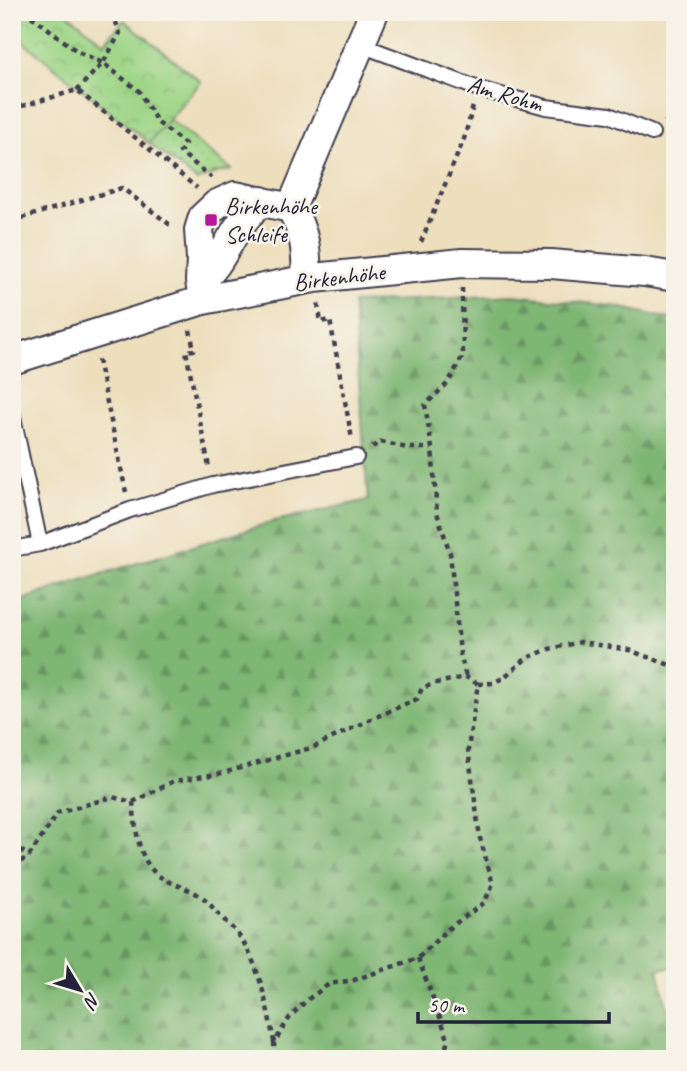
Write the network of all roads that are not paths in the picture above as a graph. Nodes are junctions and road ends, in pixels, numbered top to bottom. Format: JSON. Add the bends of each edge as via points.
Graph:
{"nodes":[{"id":1,"x":374,"y":12,"type":"edge"},
{"id":2,"x":361,"y":45,"type":"junction"},
{"id":3,"x":652,"y":132,"type":"dead end"},
{"id":4,"x":237,"y":200,"type":"junction"},
{"id":5,"x":291,"y":208,"type":"junction"},
{"id":6,"x":675,"y":277,"type":"edge"},
{"id":7,"x":311,"y":279,"type":"junction"},
{"id":8,"x":196,"y":295,"type":"junction"},
{"id":9,"x":12,"y":360,"type":"edge"},
{"id":10,"x":12,"y":412,"type":"edge"},
{"id":11,"x":356,"y":457,"type":"road end"},
{"id":12,"x":40,"y":544,"type":"junction"},
{"id":13,"x":12,"y":549,"type":"edge"}],
"edges":[{"from":1,"to":2,"type":"street"},
{"from":2,"to":3,"type":"lane","name":"Am Rohm","via":[[479,89],[546,107],[609,115]]},
{"from":2,"to":5,"type":"street"},
{"from":4,"to":5,"type":"street"},
{"from":4,"to":8,"type":"street","via":[[241,223]]},
{"from":4,"to":8,"type":"street","via":[[202,217]]},
{"from":5,"to":7,"type":"street","via":[[306,243]]},
{"from":6,"to":7,"type":"street","name":"Birkenhöhe","via":[[551,264],[462,263]]},
{"from":7,"to":8,"type":"street","name":"Birkenhöhe"},
{"from":8,"to":9,"type":"street","name":"Birkenhöhe"},
{"from":10,"to":12,"type":"lane"},
{"from":11,"to":12,"type":"lane","via":[[213,485]]},
{"from":12,"to":13,"type":"lane"}]}
